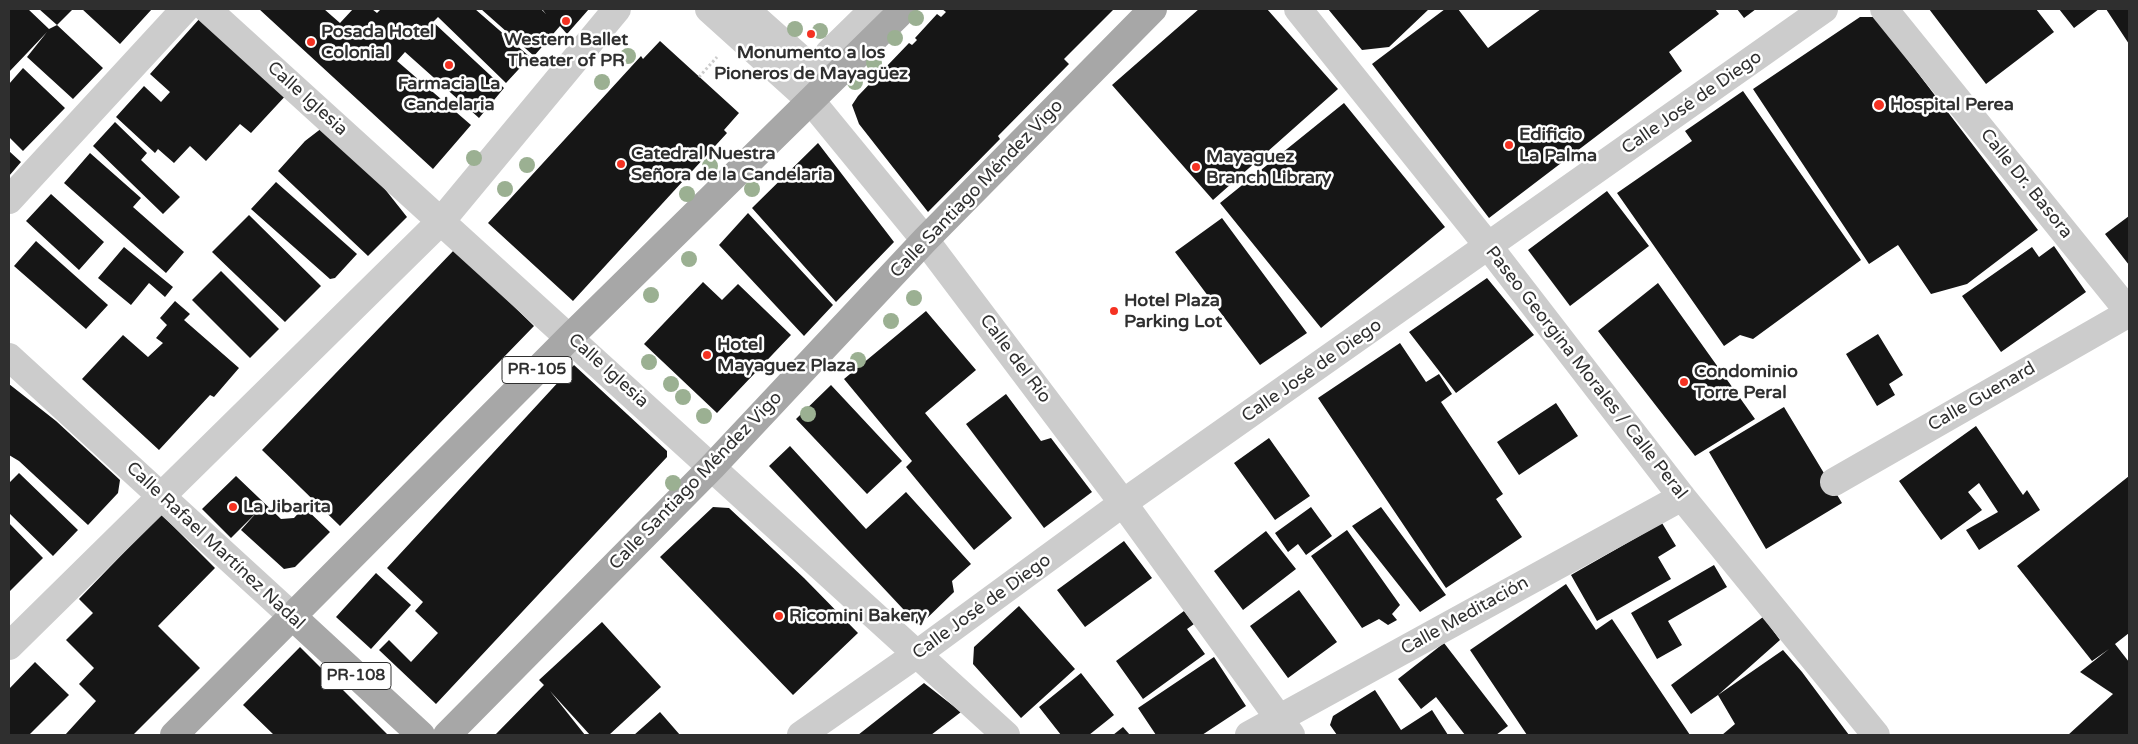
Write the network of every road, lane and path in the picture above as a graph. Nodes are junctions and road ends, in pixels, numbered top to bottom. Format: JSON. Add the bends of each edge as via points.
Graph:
{"nodes":[{"id":1,"x":185,"y":9,"type":"edge"},
{"id":2,"x":207,"y":9,"type":"edge"},
{"id":3,"x":617,"y":9,"type":"edge"},
{"id":4,"x":709,"y":9,"type":"edge"},
{"id":5,"x":745,"y":9,"type":"edge"},
{"id":6,"x":874,"y":9,"type":"edge"},
{"id":7,"x":904,"y":9,"type":"edge"},
{"id":8,"x":1153,"y":9,"type":"edge"},
{"id":9,"x":1298,"y":9,"type":"edge"},
{"id":10,"x":1824,"y":9,"type":"edge"},
{"id":11,"x":1884,"y":9,"type":"edge"},
{"id":12,"x":811,"y":101,"type":"junction"},
{"id":13,"x":9,"y":200,"type":"edge"},
{"id":14,"x":442,"y":220,"type":"junction"},
{"id":15,"x":925,"y":240,"type":"junction"},
{"id":16,"x":1489,"y":247,"type":"junction"},
{"id":17,"x":2129,"y":313,"type":"edge"},
{"id":18,"x":570,"y":337,"type":"junction"},
{"id":19,"x":9,"y":356,"type":"edge"},
{"id":20,"x":712,"y":467,"type":"junction"},
{"id":21,"x":1834,"y":482,"type":"dead end"},
{"id":22,"x":160,"y":496,"type":"junction"},
{"id":23,"x":1682,"y":497,"type":"junction"},
{"id":24,"x":1124,"y":503,"type":"junction"},
{"id":25,"x":292,"y":616,"type":"junction"},
{"id":26,"x":9,"y":646,"type":"edge"},
{"id":27,"x":917,"y":654,"type":"junction"},
{"id":28,"x":1285,"y":726,"type":"edge"},
{"id":29,"x":174,"y":735,"type":"edge"},
{"id":30,"x":421,"y":735,"type":"edge"},
{"id":31,"x":447,"y":735,"type":"edge"},
{"id":32,"x":801,"y":735,"type":"edge"},
{"id":33,"x":1006,"y":735,"type":"edge"},
{"id":34,"x":1249,"y":735,"type":"edge"},
{"id":35,"x":1876,"y":735,"type":"edge"}],
"edges":[{"from":1,"to":13,"type":"street"},
{"from":2,"to":14,"type":"street","name":"Calle Iglesia"},
{"from":3,"to":14,"type":"street"},
{"from":4,"to":12,"type":"street","name":"Calle del Río"},
{"from":5,"to":6,"type":"street","via":[[810,67],[817,68],[833,57],[829,54]]},
{"from":7,"to":12,"type":"main road","number":"PR-105"},
{"from":8,"to":15,"type":"main road","name":"Calle Santiago Méndez Vigo"},
{"from":9,"to":16,"type":"street","name":"Paseo Georgina Morales / Calle Peral"},
{"from":10,"to":16,"type":"street","name":"Calle José de Diego"},
{"from":11,"to":17,"type":"street","name":"Calle Dr. Basora"},
{"from":12,"to":15,"type":"street","name":"Calle del Río"},
{"from":12,"to":18,"type":"main road","number":"PR-105"},
{"from":14,"to":18,"type":"street","name":"Calle Iglesia"},
{"from":14,"to":22,"type":"street"},
{"from":15,"to":20,"type":"main road","name":"Calle Santiago Méndez Vigo"},
{"from":15,"to":24,"type":"street","name":"Calle del Río"},
{"from":16,"to":23,"type":"street","name":"Paseo Georgina Morales / Calle Peral"},
{"from":16,"to":24,"type":"street","name":"Calle José de Diego"},
{"from":17,"to":21,"type":"street","name":"Calle Guenard"},
{"from":18,"to":20,"type":"street","name":"Calle Iglesia"},
{"from":18,"to":25,"type":"main road","number":"PR-105"},
{"from":19,"to":22,"type":"street","name":"Calle Rafael Martínez Nadal"},
{"from":20,"to":27,"type":"street","name":"Calle Iglesia"},
{"from":20,"to":31,"type":"main road","name":"Calle Santiago Méndez Vigo"},
{"from":22,"to":25,"type":"street","name":"Calle Rafael Martínez Nadal"},
{"from":22,"to":26,"type":"street"},
{"from":23,"to":28,"type":"street","name":"Calle Meditación"},
{"from":23,"to":35,"type":"street","name":"Paseo Georgina Morales / Calle Peral"},
{"from":24,"to":27,"type":"street","name":"Calle José de Diego"},
{"from":24,"to":28,"type":"street","name":"Calle del Río"},
{"from":25,"to":29,"type":"main road","number":"PR-105"},
{"from":25,"to":30,"type":"main road","name":"Calle Rafael Martínez Nadal","number":"PR-108"},
{"from":27,"to":32,"type":"street","name":"Calle José de Diego"},
{"from":27,"to":33,"type":"street","name":"Calle Iglesia"},
{"from":28,"to":34,"type":"street","name":"Calle Meditación"}]}
